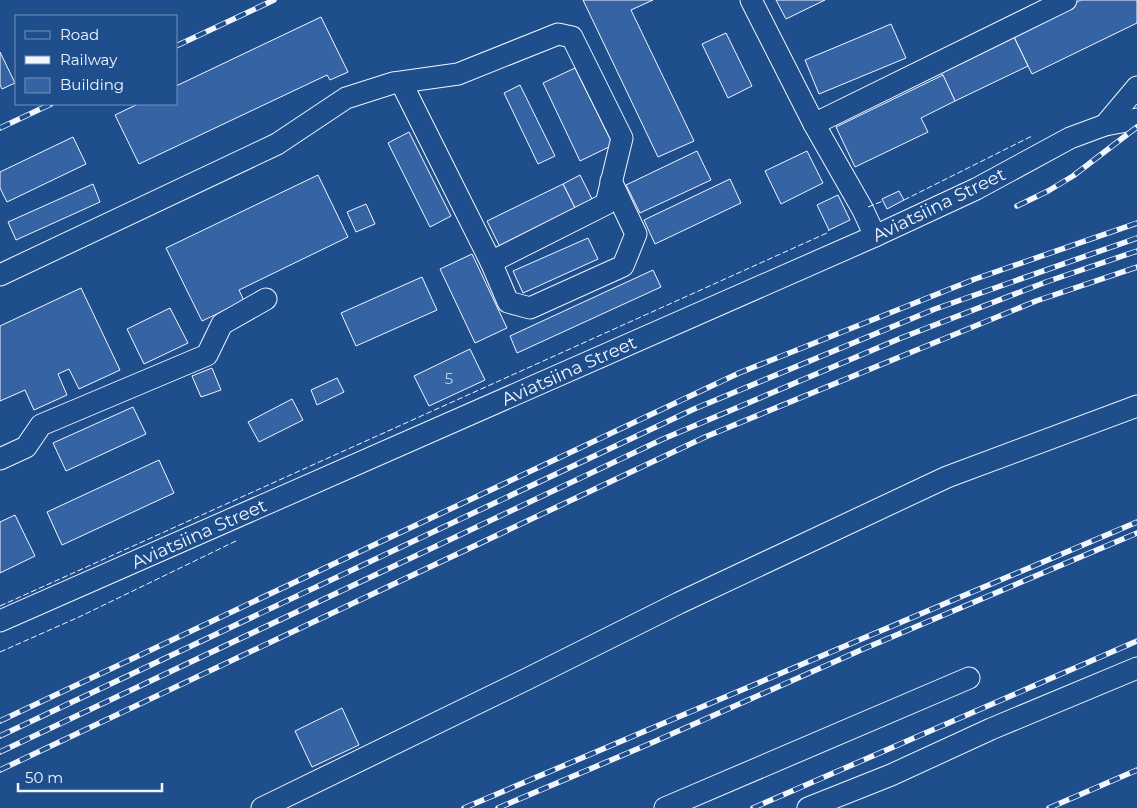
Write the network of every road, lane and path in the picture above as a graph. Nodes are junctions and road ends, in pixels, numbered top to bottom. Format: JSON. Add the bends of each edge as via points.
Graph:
{"nodes":[{"id":1,"x":751,"y":0,"type":"edge"},
{"id":2,"x":1066,"y":0,"type":"edge"},
{"id":3,"x":401,"y":82,"type":"junction"},
{"id":4,"x":1137,"y":87,"type":"edge"},
{"id":5,"x":1137,"y":119,"type":"edge"},
{"id":6,"x":814,"y":124,"type":"junction"},
{"id":7,"x":1105,"y":125,"type":"junction"},
{"id":8,"x":612,"y":181,"type":"junction"},
{"id":9,"x":875,"y":236,"type":"junction"},
{"id":10,"x":490,"y":262,"type":"junction"},
{"id":11,"x":0,"y":276,"type":"edge"},
{"id":12,"x":266,"y":299,"type":"dead end"},
{"id":13,"x":1137,"y":406,"type":"edge"},
{"id":14,"x":0,"y":459,"type":"edge"},
{"id":15,"x":0,"y":621,"type":"edge"},
{"id":16,"x":1137,"y":668,"type":"edge"},
{"id":17,"x":969,"y":678,"type":"dead end"},
{"id":18,"x":262,"y":808,"type":"edge"},
{"id":19,"x":665,"y":808,"type":"edge"},
{"id":20,"x":808,"y":808,"type":"edge"}],
"edges":[{"from":1,"to":6,"type":"street"},
{"from":2,"to":6,"type":"street"},
{"from":3,"to":8,"type":"street","via":[[458,74],[558,34],[572,37],[622,138]]},
{"from":3,"to":10,"type":"street"},
{"from":3,"to":11,"type":"street","via":[[346,98],[277,144]]},
{"from":4,"to":7,"type":"street"},
{"from":5,"to":7,"type":"street","name":"Aviatsiina Street"},
{"from":6,"to":9,"type":"street"},
{"from":7,"to":9,"type":"street","name":"Aviatsiina Street","via":[[1070,138],[976,189]]},
{"from":8,"to":10,"type":"street","via":[[606,204]]},
{"from":8,"to":10,"type":"street","via":[[636,234],[623,266],[530,308],[508,302]]},
{"from":9,"to":15,"type":"street","name":"Aviatsiina Street"},
{"from":12,"to":14,"type":"street","via":[[222,324],[207,355],[41,425],[26,447]]},
{"from":13,"to":18,"type":"street","via":[[947,477],[679,603]]},
{"from":16,"to":20,"type":"street"},
{"from":17,"to":19,"type":"street"}]}
